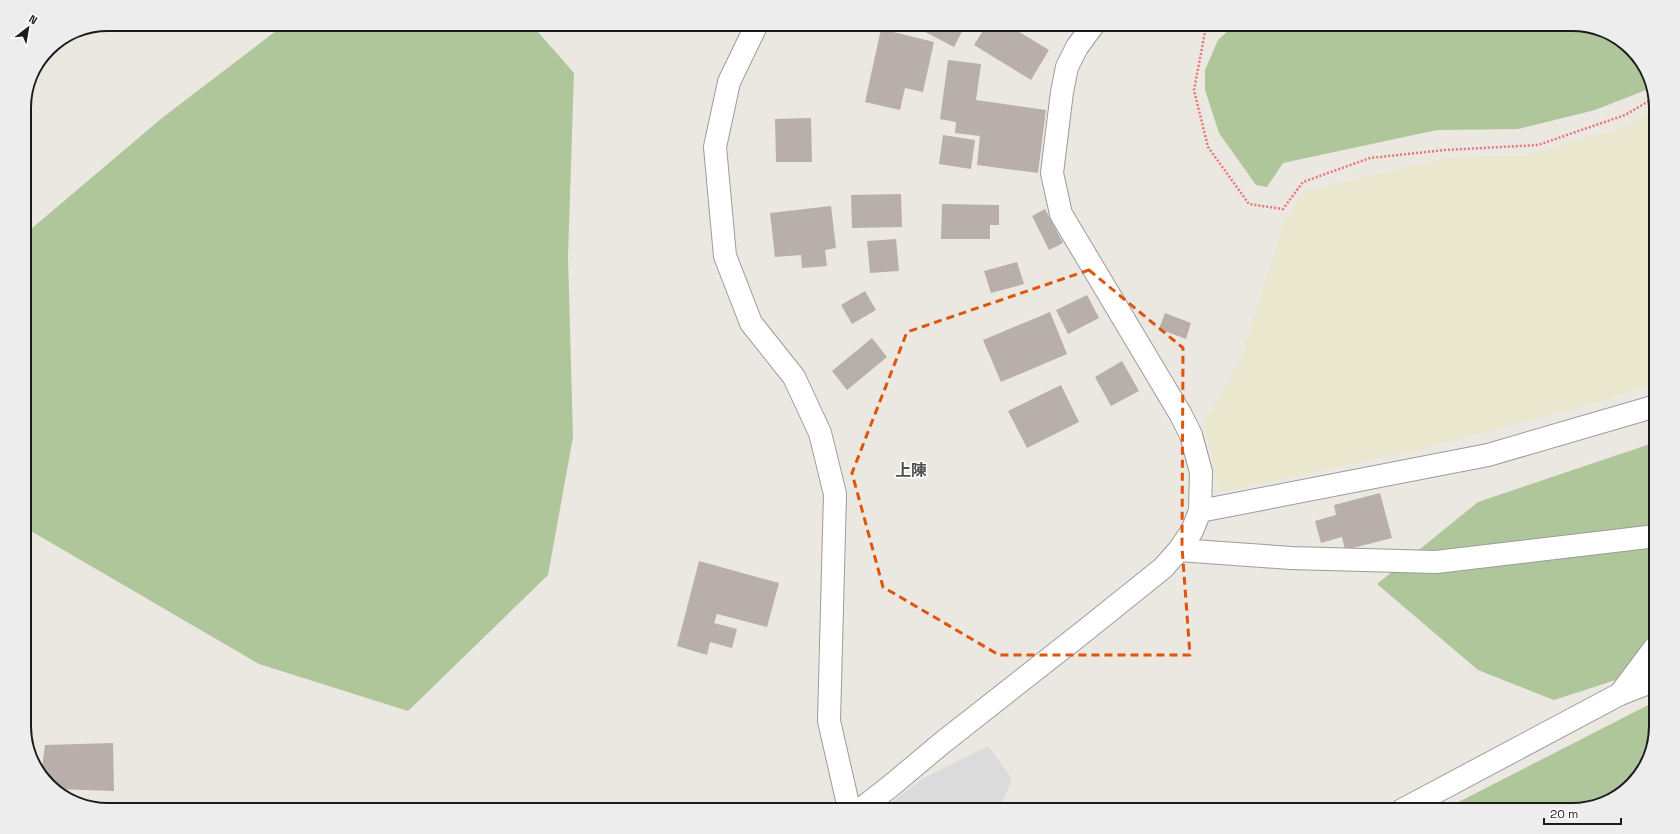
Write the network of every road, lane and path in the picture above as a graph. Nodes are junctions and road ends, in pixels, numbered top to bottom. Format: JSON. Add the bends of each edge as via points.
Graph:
{"nodes":[{"id":1,"x":754,"y":31,"type":"edge"},
{"id":2,"x":1089,"y":31,"type":"edge"},
{"id":3,"x":1206,"y":31,"type":"edge"},
{"id":4,"x":1649,"y":101,"type":"edge"},
{"id":5,"x":1649,"y":408,"type":"edge"},
{"id":6,"x":1200,"y":511,"type":"junction"},
{"id":7,"x":1649,"y":537,"type":"edge"},
{"id":8,"x":1179,"y":550,"type":"junction"},
{"id":9,"x":1649,"y":655,"type":"edge"},
{"id":10,"x":1649,"y":683,"type":"edge"},
{"id":11,"x":1620,"y":694,"type":"junction"},
{"id":12,"x":848,"y":803,"type":"edge"},
{"id":13,"x":869,"y":803,"type":"edge"},
{"id":14,"x":1415,"y":803,"type":"edge"}],
"edges":[{"from":1,"to":12,"type":"street","via":[[729,82],[715,147],[725,256],[751,323],[794,377],[820,433],[835,494],[829,721]]},
{"from":2,"to":6,"type":"street","via":[[1076,47],[1067,67],[1062,92],[1052,174],[1061,214],[1191,435],[1201,472]]},
{"from":3,"to":4,"type":"path","via":[[1194,90],[1208,147],[1249,204],[1283,209],[1303,182],[1370,158],[1538,144],[1626,115]]},
{"from":5,"to":6,"type":"street","via":[[1488,455]]},
{"from":6,"to":8,"type":"street","via":[[1192,532]]},
{"from":7,"to":8,"type":"street","via":[[1436,562],[1291,558]]},
{"from":8,"to":13,"type":"street","via":[[1163,568]]},
{"from":9,"to":11,"type":"street"},
{"from":10,"to":11,"type":"street"},
{"from":11,"to":14,"type":"street"}]}
